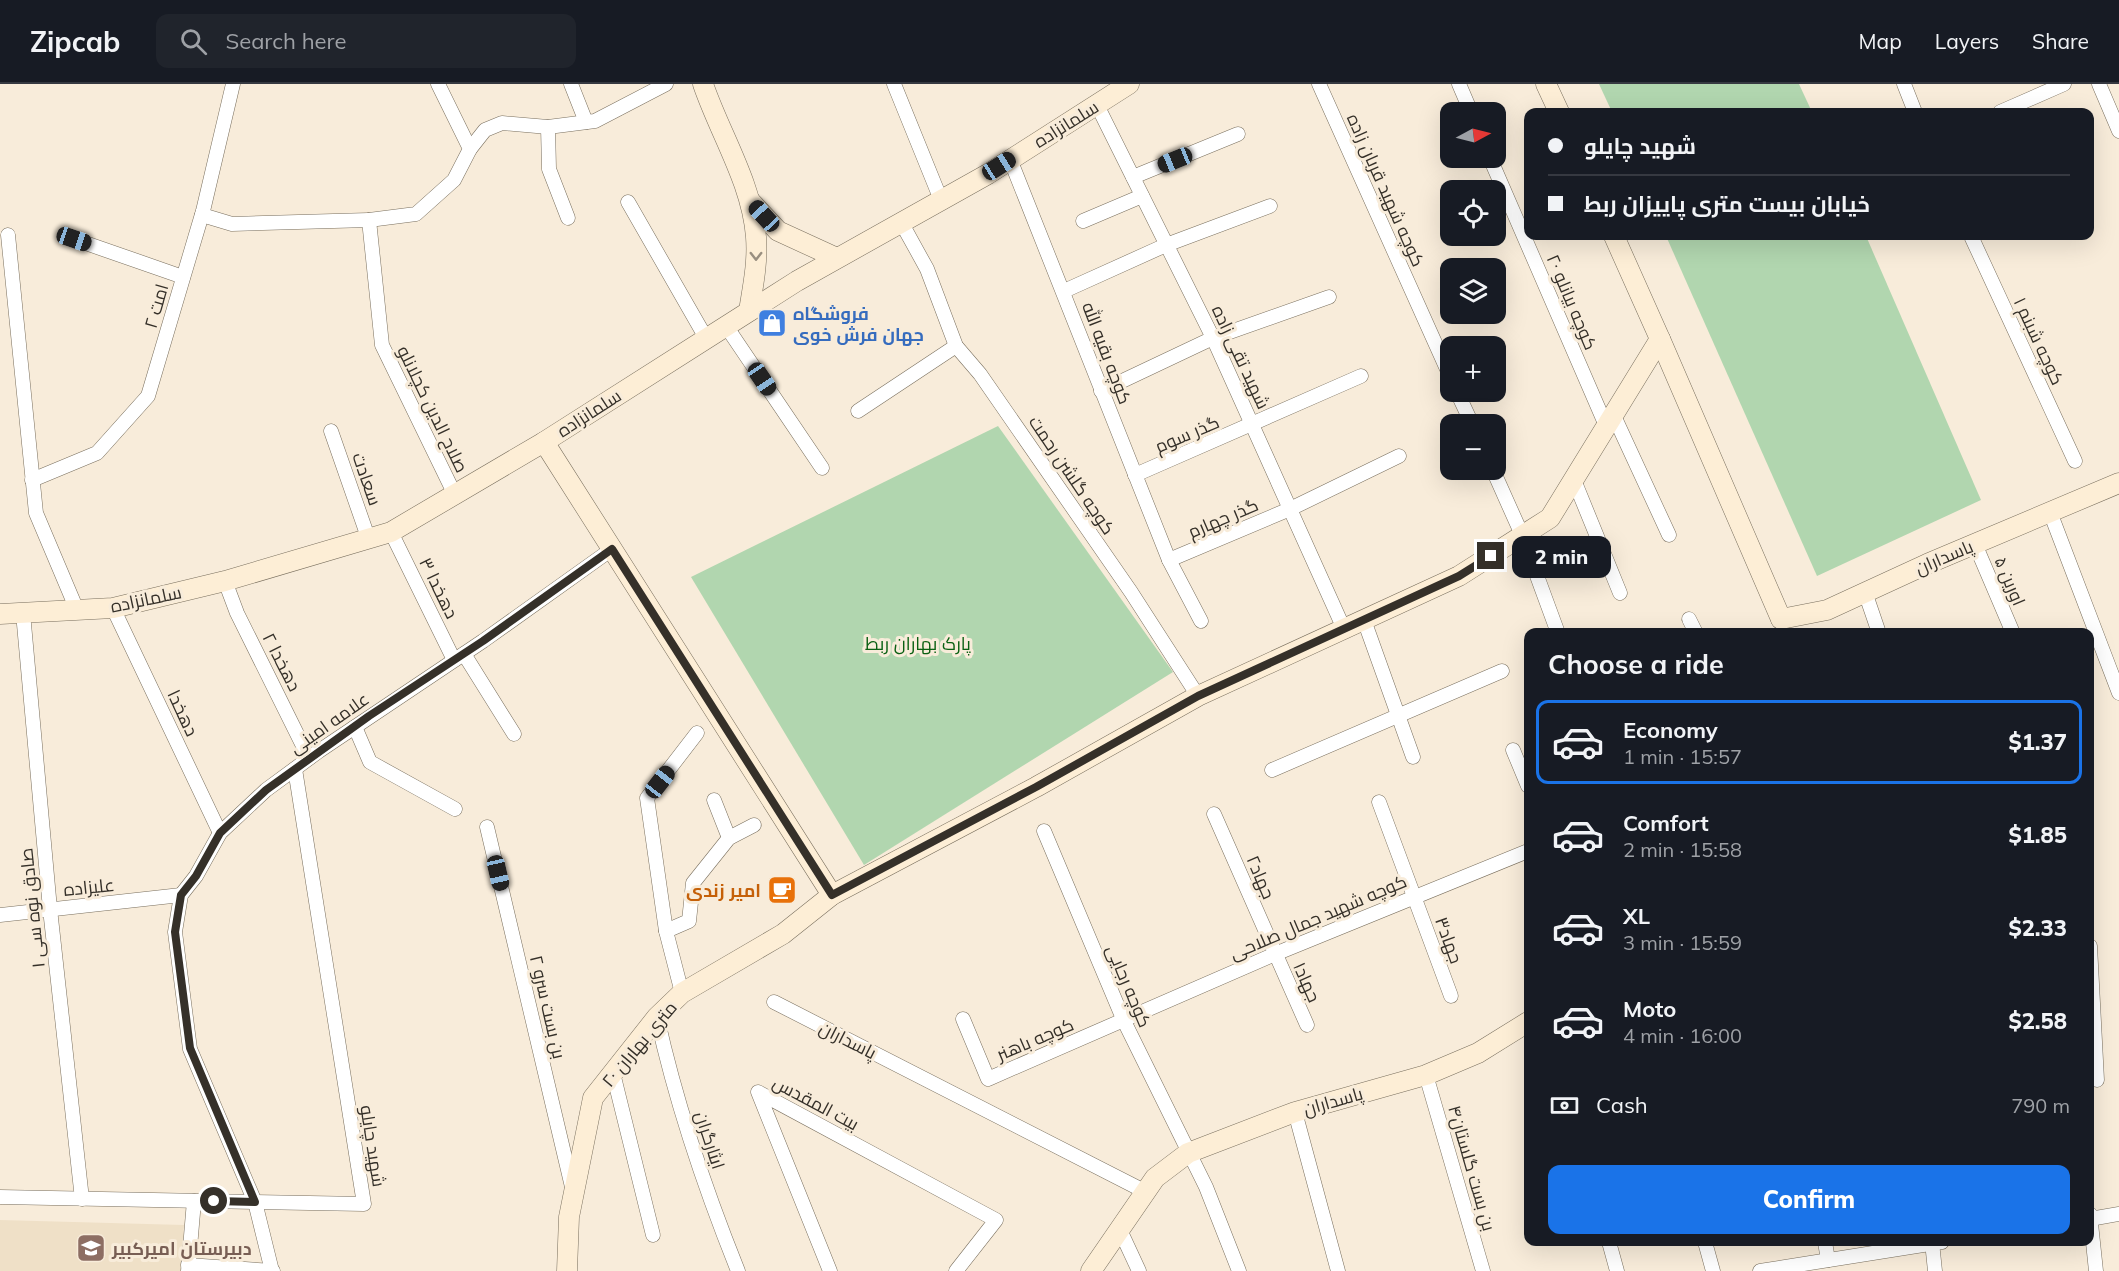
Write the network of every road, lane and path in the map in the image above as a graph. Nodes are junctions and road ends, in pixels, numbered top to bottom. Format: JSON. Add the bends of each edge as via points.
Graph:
{"nodes":[{"id":1,"x":232,"y":84,"type":"edge"},
{"id":2,"x":438,"y":84,"type":"edge"},
{"id":3,"x":571,"y":84,"type":"edge"},
{"id":4,"x":666,"y":84,"type":"edge"},
{"id":5,"x":703,"y":84,"type":"edge"},
{"id":6,"x":894,"y":84,"type":"edge"},
{"id":7,"x":1319,"y":84,"type":"edge"},
{"id":8,"x":1459,"y":84,"type":"edge"},
{"id":9,"x":1546,"y":84,"type":"edge"},
{"id":10,"x":1904,"y":84,"type":"edge"},
{"id":11,"x":2064,"y":84,"type":"edge"},
{"id":12,"x":2099,"y":84,"type":"edge"},
{"id":13,"x":1122,"y":86,"type":"edge"},
{"id":14,"x":1467,"y":102,"type":"edge"},
{"id":15,"x":1097,"y":105,"type":"junction"},
{"id":16,"x":1557,"y":108,"type":"edge"},
{"id":17,"x":1913,"y":108,"type":"edge"},
{"id":18,"x":2009,"y":108,"type":"edge"},
{"id":19,"x":586,"y":122,"type":"junction"},
{"id":20,"x":548,"y":127,"type":"junction"},
{"id":21,"x":2119,"y":131,"type":"edge"},
{"id":22,"x":1238,"y":134,"type":"dead end"},
{"id":23,"x":470,"y":149,"type":"junction"},
{"id":24,"x":1010,"y":159,"type":"junction"},
{"id":25,"x":1495,"y":168,"type":"edge"},
{"id":26,"x":1133,"y":177,"type":"junction"},
{"id":27,"x":1142,"y":196,"type":"junction"},
{"id":28,"x":941,"y":200,"type":"junction"},
{"id":29,"x":750,"y":201,"type":"junction"},
{"id":30,"x":628,"y":202,"type":"dead end"},
{"id":31,"x":1270,"y":206,"type":"dead end"},
{"id":32,"x":202,"y":215,"type":"junction"},
{"id":33,"x":568,"y":218,"type":"dead end"},
{"id":34,"x":369,"y":220,"type":"junction"},
{"id":35,"x":1083,"y":221,"type":"dead end"},
{"id":36,"x":902,"y":222,"type":"junction"},
{"id":37,"x":1524,"y":232,"type":"edge"},
{"id":38,"x":9,"y":234,"type":"dead end"},
{"id":39,"x":74,"y":239,"type":"dead end"},
{"id":40,"x":1528,"y":240,"type":"edge"},
{"id":41,"x":1616,"y":240,"type":"edge"},
{"id":42,"x":1973,"y":240,"type":"edge"},
{"id":43,"x":1166,"y":245,"type":"junction"},
{"id":44,"x":837,"y":258,"type":"junction"},
{"id":45,"x":183,"y":277,"type":"junction"},
{"id":46,"x":1064,"y":291,"type":"junction"},
{"id":47,"x":1329,"y":297,"type":"dead end"},
{"id":48,"x":749,"y":311,"type":"junction"},
{"id":49,"x":726,"y":326,"type":"junction"},
{"id":50,"x":706,"y":338,"type":"junction"},
{"id":51,"x":1213,"y":338,"type":"junction"},
{"id":52,"x":1660,"y":339,"type":"junction"},
{"id":53,"x":956,"y":346,"type":"junction"},
{"id":54,"x":1440,"y":354,"type":"edge"},
{"id":55,"x":1361,"y":376,"type":"dead end"},
{"id":56,"x":1101,"y":391,"type":"junction"},
{"id":57,"x":858,"y":411,"type":"dead end"},
{"id":58,"x":1611,"y":422,"type":"junction"},
{"id":59,"x":1252,"y":425,"type":"junction"},
{"id":60,"x":331,"y":431,"type":"dead end"},
{"id":61,"x":544,"y":442,"type":"junction"},
{"id":62,"x":1399,"y":456,"type":"dead end"},
{"id":63,"x":2075,"y":461,"type":"dead end"},
{"id":64,"x":822,"y":468,"type":"dead end"},
{"id":65,"x":1135,"y":475,"type":"junction"},
{"id":66,"x":32,"y":480,"type":"junction"},
{"id":67,"x":1497,"y":480,"type":"edge"},
{"id":68,"x":1574,"y":480,"type":"junction"},
{"id":69,"x":2119,"y":483,"type":"edge"},
{"id":70,"x":454,"y":495,"type":"junction"},
{"id":71,"x":1290,"y":509,"type":"junction"},
{"id":72,"x":2050,"y":512,"type":"junction"},
{"id":73,"x":392,"y":532,"type":"junction"},
{"id":74,"x":1522,"y":535,"type":"junction"},
{"id":75,"x":1669,"y":535,"type":"dead end"},
{"id":76,"x":369,"y":540,"type":"junction"},
{"id":77,"x":1975,"y":544,"type":"junction"},
{"id":78,"x":612,"y":549,"type":"junction"},
{"id":79,"x":1169,"y":560,"type":"junction"},
{"id":80,"x":225,"y":581,"type":"junction"},
{"id":81,"x":1620,"y":592,"type":"dead end"},
{"id":82,"x":1865,"y":592,"type":"junction"},
{"id":83,"x":113,"y":608,"type":"junction"},
{"id":84,"x":77,"y":610,"type":"junction"},
{"id":85,"x":23,"y":613,"type":"junction"},
{"id":86,"x":0,"y":614,"type":"edge"},
{"id":87,"x":1689,"y":619,"type":"dead end"},
{"id":88,"x":1364,"y":620,"type":"junction"},
{"id":89,"x":1201,"y":621,"type":"dead end"},
{"id":90,"x":1556,"y":628,"type":"edge"},
{"id":91,"x":1693,"y":628,"type":"edge"},
{"id":92,"x":1780,"y":628,"type":"edge"},
{"id":93,"x":1877,"y":628,"type":"edge"},
{"id":94,"x":2011,"y":628,"type":"edge"},
{"id":95,"x":1344,"y":629,"type":"junction"},
{"id":96,"x":459,"y":657,"type":"junction"},
{"id":97,"x":1502,"y":671,"type":"dead end"},
{"id":98,"x":2119,"y":693,"type":"edge"},
{"id":99,"x":1198,"y":696,"type":"junction"},
{"id":100,"x":1398,"y":714,"type":"junction"},
{"id":101,"x":355,"y":727,"type":"junction"},
{"id":102,"x":514,"y":734,"type":"dead end"},
{"id":103,"x":697,"y":734,"type":"dead end"},
{"id":104,"x":1513,"y":750,"type":"dead end"},
{"id":105,"x":1413,"y":757,"type":"dead end"},
{"id":106,"x":309,"y":758,"type":"junction"},
{"id":107,"x":295,"y":769,"type":"junction"},
{"id":108,"x":1272,"y":770,"type":"dead end"},
{"id":109,"x":1524,"y":776,"type":"edge"},
{"id":110,"x":714,"y":800,"type":"dead end"},
{"id":111,"x":1379,"y":802,"type":"dead end"},
{"id":112,"x":455,"y":809,"type":"dead end"},
{"id":113,"x":1214,"y":814,"type":"dead end"},
{"id":114,"x":754,"y":825,"type":"dead end"},
{"id":115,"x":487,"y":827,"type":"dead end"},
{"id":116,"x":1044,"y":831,"type":"dead end"},
{"id":117,"x":220,"y":833,"type":"junction"},
{"id":118,"x":729,"y":838,"type":"junction"},
{"id":119,"x":1524,"y":853,"type":"edge"},
{"id":120,"x":181,"y":895,"type":"junction"},
{"id":121,"x":832,"y":895,"type":"junction"},
{"id":122,"x":1414,"y":897,"type":"junction"},
{"id":123,"x":50,"y":909,"type":"junction"},
{"id":124,"x":0,"y":915,"type":"edge"},
{"id":125,"x":666,"y":931,"type":"junction"},
{"id":126,"x":1275,"y":954,"type":"junction"},
{"id":127,"x":682,"y":993,"type":"junction"},
{"id":128,"x":1451,"y":996,"type":"dead end"},
{"id":129,"x":774,"y":1002,"type":"dead end"},
{"id":130,"x":657,"y":1017,"type":"junction"},
{"id":131,"x":963,"y":1020,"type":"dead end"},
{"id":132,"x":1124,"y":1021,"type":"junction"},
{"id":133,"x":1524,"y":1024,"type":"edge"},
{"id":134,"x":1307,"y":1025,"type":"dead end"},
{"id":135,"x":2094,"y":1042,"type":"edge"},
{"id":136,"x":613,"y":1073,"type":"junction"},
{"id":137,"x":1426,"y":1075,"type":"junction"},
{"id":138,"x":2097,"y":1080,"type":"dead end"},
{"id":139,"x":1295,"y":1112,"type":"junction"},
{"id":140,"x":1188,"y":1153,"type":"junction"},
{"id":141,"x":1146,"y":1192,"type":"junction"},
{"id":142,"x":574,"y":1196,"type":"junction"},
{"id":143,"x":0,"y":1197,"type":"edge"},
{"id":144,"x":82,"y":1198,"type":"junction"},
{"id":145,"x":194,"y":1201,"type":"junction"},
{"id":146,"x":255,"y":1202,"type":"junction"},
{"id":147,"x":2119,"y":1214,"type":"edge"},
{"id":148,"x":2094,"y":1217,"type":"edge"},
{"id":149,"x":1120,"y":1230,"type":"junction"},
{"id":150,"x":653,"y":1235,"type":"dead end"},
{"id":151,"x":1610,"y":1246,"type":"edge"},
{"id":152,"x":1706,"y":1246,"type":"edge"},
{"id":153,"x":1826,"y":1246,"type":"edge"},
{"id":154,"x":1916,"y":1246,"type":"edge"},
{"id":155,"x":1935,"y":1246,"type":"edge"},
{"id":156,"x":2093,"y":1246,"type":"edge"},
{"id":157,"x":1828,"y":1260,"type":"junction"},
{"id":158,"x":188,"y":1268,"type":"edge"},
{"id":159,"x":1768,"y":1270,"type":"edge"},
{"id":160,"x":272,"y":1271,"type":"edge"},
{"id":161,"x":567,"y":1271,"type":"edge"},
{"id":162,"x":738,"y":1271,"type":"edge"},
{"id":163,"x":831,"y":1271,"type":"edge"},
{"id":164,"x":956,"y":1271,"type":"edge"},
{"id":165,"x":1091,"y":1271,"type":"edge"},
{"id":166,"x":1139,"y":1271,"type":"edge"},
{"id":167,"x":1239,"y":1271,"type":"edge"},
{"id":168,"x":1338,"y":1271,"type":"edge"},
{"id":169,"x":1483,"y":1271,"type":"edge"},
{"id":170,"x":1617,"y":1271,"type":"edge"},
{"id":171,"x":1713,"y":1271,"type":"edge"},
{"id":172,"x":1935,"y":1271,"type":"edge"},
{"id":173,"x":2096,"y":1271,"type":"edge"}],
"edges":[{"from":1,"to":32,"type":"street","name":"امت ۲"},
{"from":2,"to":23,"type":"street"},
{"from":3,"to":19,"type":"street"},
{"from":4,"to":19,"type":"street"},
{"from":5,"to":29,"type":"street"},
{"from":6,"to":28,"type":"street"},
{"from":7,"to":54,"type":"street","name":"کوچه شهید قربان زاده"},
{"from":8,"to":14,"type":"street"},
{"from":9,"to":16,"type":"street"},
{"from":10,"to":17,"type":"street"},
{"from":11,"to":18,"type":"street"},
{"from":12,"to":21,"type":"street"},
{"from":13,"to":15,"type":"street","name":"سلمانزاده"},
{"from":15,"to":24,"type":"street","name":"سلمانزاده"},
{"from":15,"to":26,"type":"street","name":"شهید تقی زاده"},
{"from":19,"to":20,"type":"street"},
{"from":20,"to":23,"type":"street","via":[[502,123],[485,130]]},
{"from":20,"to":33,"type":"street","via":[[549,169]]},
{"from":22,"to":26,"type":"street"},
{"from":23,"to":34,"type":"street","via":[[454,180],[416,214]]},
{"from":24,"to":28,"type":"street","name":"سلمانزاده"},
{"from":24,"to":46,"type":"street","name":"کوچه بقیه الله"},
{"from":25,"to":37,"type":"street","name":"کوچه بیانلو ۲۰"},
{"from":26,"to":27,"type":"street","name":"شهید تقی زاده"},
{"from":27,"to":35,"type":"street"},
{"from":27,"to":43,"type":"street","name":"شهید تقی زاده"},
{"from":28,"to":36,"type":"street","name":"سلمانزاده"},
{"from":29,"to":44,"type":"street","via":[[778,231]]},
{"from":29,"to":48,"type":"street","one_way":true,"via":[[756,247]]},
{"from":30,"to":50,"type":"street"},
{"from":31,"to":43,"type":"street"},
{"from":32,"to":34,"type":"street","via":[[232,224]]},
{"from":32,"to":45,"type":"street","name":"امت ۲"},
{"from":34,"to":70,"type":"street","name":"صلاح الدین کچلانلو","via":[[382,345]]},
{"from":36,"to":44,"type":"street","name":"سلمانزاده"},
{"from":36,"to":53,"type":"street","name":"کوچه گلشن رحمت","via":[[927,269]]},
{"from":38,"to":66,"type":"street"},
{"from":39,"to":45,"type":"street"},
{"from":40,"to":58,"type":"street","name":"کوچه بیانلو ۲۰"},
{"from":41,"to":52,"type":"street"},
{"from":42,"to":63,"type":"street","name":"کوچه شبنم ۱"},
{"from":43,"to":46,"type":"street"},
{"from":43,"to":51,"type":"street","name":"شهید تقی زاده"},
{"from":44,"to":48,"type":"street","name":"سلمانزاده"},
{"from":45,"to":66,"type":"street","name":"امت ۲","via":[[148,396],[97,453]]},
{"from":46,"to":56,"type":"street","name":"کوچه بقیه الله"},
{"from":47,"to":51,"type":"street"},
{"from":48,"to":49,"type":"street","name":"سلمانزاده"},
{"from":49,"to":50,"type":"street","name":"سلمانزاده"},
{"from":49,"to":64,"type":"street"},
{"from":50,"to":61,"type":"street","name":"سلمانزاده"},
{"from":51,"to":56,"type":"street"},
{"from":51,"to":59,"type":"street","name":"شهید تقی زاده"},
{"from":52,"to":58,"type":"street","name":"۲۰ متری بهاران"},
{"from":52,"to":92,"type":"street"},
{"from":53,"to":57,"type":"street"},
{"from":53,"to":99,"type":"street","name":"کوچه گلشن رحمت","via":[[980,374],[1131,592]]},
{"from":55,"to":59,"type":"street","name":"گذر سوم"},
{"from":56,"to":65,"type":"street","name":"کوچه بقیه الله"},
{"from":58,"to":68,"type":"street","name":"۲۰ متری بهاران"},
{"from":58,"to":75,"type":"street","name":"کوچه بیانلو ۲۰"},
{"from":59,"to":65,"type":"street","name":"گذر سوم"},
{"from":59,"to":71,"type":"street","name":"شهید تقی زاده"},
{"from":60,"to":76,"type":"street","name":"سعادت"},
{"from":61,"to":70,"type":"street","name":"سلمانزاده"},
{"from":61,"to":78,"type":"street"},
{"from":62,"to":71,"type":"street","name":"گذر چهارم"},
{"from":65,"to":79,"type":"street","name":"کوچه بقیه الله"},
{"from":66,"to":84,"type":"street","via":[[36,513]]},
{"from":67,"to":74,"type":"street"},
{"from":68,"to":74,"type":"street","name":"۲۰ متری بهاران","via":[[1550,518]]},
{"from":68,"to":81,"type":"street"},
{"from":69,"to":72,"type":"street","name":"پاسداران"},
{"from":70,"to":73,"type":"street","name":"سلمانزاده"},
{"from":71,"to":79,"type":"street","name":"گذر چهارم"},
{"from":71,"to":95,"type":"street","name":"شهید تقی زاده"},
{"from":72,"to":77,"type":"street","name":"پاسداران"},
{"from":72,"to":98,"type":"street"},
{"from":73,"to":76,"type":"street","name":"سلمانزاده"},
{"from":73,"to":96,"type":"street","name":"دهخدا ۳"},
{"from":74,"to":88,"type":"street","name":"۲۰ متری بهاران","via":[[1459,576]]},
{"from":74,"to":90,"type":"street"},
{"from":76,"to":80,"type":"street","name":"سلمانزاده"},
{"from":77,"to":82,"type":"street","name":"پاسداران"},
{"from":77,"to":94,"type":"street","name":"اورین ۵"},
{"from":78,"to":96,"type":"street","name":"علامه امینی"},
{"from":78,"to":121,"type":"street"},
{"from":79,"to":89,"type":"street","name":"کوچه بقیه الله"},
{"from":80,"to":83,"type":"street","name":"سلمانزاده"},
{"from":80,"to":106,"type":"street","name":"دهخدا ۲"},
{"from":82,"to":92,"type":"street","name":"پاسداران"},
{"from":82,"to":93,"type":"street"},
{"from":83,"to":84,"type":"street","name":"سلمانزاده"},
{"from":83,"to":117,"type":"street","name":"دهخدا"},
{"from":84,"to":85,"type":"street","name":"سلمانزاده"},
{"from":85,"to":86,"type":"street","name":"سلمانزاده"},
{"from":85,"to":123,"type":"street","name":"صادق نوه سی ۱"},
{"from":87,"to":91,"type":"street"},
{"from":88,"to":95,"type":"street","name":"۲۰ متری بهاران"},
{"from":88,"to":100,"type":"street"},
{"from":95,"to":99,"type":"street","name":"۲۰ متری بهاران"},
{"from":96,"to":101,"type":"street","name":"علامه امینی"},
{"from":96,"to":102,"type":"street","name":"دهخدا ۳"},
{"from":97,"to":100,"type":"street"},
{"from":99,"to":121,"type":"street","name":"۲۰ متری بهاران"},
{"from":100,"to":105,"type":"street"},
{"from":100,"to":108,"type":"street"},
{"from":101,"to":106,"type":"street","name":"علامه امینی"},
{"from":101,"to":112,"type":"street","via":[[370,762]]},
{"from":103,"to":125,"type":"street","via":[[647,798]]},
{"from":104,"to":109,"type":"street"},
{"from":106,"to":107,"type":"street","name":"علامه امینی"},
{"from":107,"to":117,"type":"street","name":"علامه امینی"},
{"from":107,"to":146,"type":"street","name":"شهید چایلو","via":[[364,1204]]},
{"from":110,"to":118,"type":"street"},
{"from":111,"to":122,"type":"street","name":"جهاد۳"},
{"from":113,"to":126,"type":"street","name":"جهاد۲"},
{"from":114,"to":118,"type":"street"},
{"from":115,"to":142,"type":"street","name":"بن بست سرو ۲"},
{"from":116,"to":132,"type":"street","name":"کوچه رجایی"},
{"from":117,"to":120,"type":"street","name":"علامه امینی"},
{"from":118,"to":125,"type":"street","via":[[693,884],[689,921]]},
{"from":119,"to":122,"type":"street","name":"کوچه شهید جمال صلاحی"},
{"from":120,"to":123,"type":"street","name":"علیزاده"},
{"from":120,"to":146,"type":"street","name":"علامه امینی","via":[[175,932],[190,1048]]},
{"from":121,"to":127,"type":"street","name":"۲۰ متری بهاران","via":[[783,934]]},
{"from":122,"to":126,"type":"street","name":"کوچه شهید جمال صلاحی"},
{"from":122,"to":128,"type":"street","name":"جهاد۳"},
{"from":123,"to":124,"type":"street","name":"علیزاده"},
{"from":123,"to":144,"type":"street","name":"صادق نوه سی ۱"},
{"from":125,"to":127,"type":"street"},
{"from":126,"to":132,"type":"street","name":"کوچه شهید جمال صلاحی"},
{"from":126,"to":134,"type":"street","name":"جهاد۱"},
{"from":127,"to":130,"type":"street","name":"۲۰ متری بهاران"},
{"from":129,"to":141,"type":"street","name":"پاسداران"},
{"from":130,"to":136,"type":"street","name":"۲۰ متری بهاران"},
{"from":130,"to":162,"type":"street","name":"ایثارگران","via":[[681,1107]]},
{"from":131,"to":132,"type":"street","name":"کوچه باهنر","via":[[988,1079]]},
{"from":132,"to":140,"type":"street","name":"کوچه رجایی"},
{"from":133,"to":137,"type":"street","name":"پاسداران","via":[[1478,1053]]},
{"from":135,"to":138,"type":"street"},
{"from":136,"to":142,"type":"street","name":"۲۰ متری بهاران","via":[[593,1098]]},
{"from":136,"to":150,"type":"street"},
{"from":137,"to":139,"type":"street","name":"پاسداران"},
{"from":137,"to":169,"type":"street","name":"بن بست گلستان۴"},
{"from":139,"to":140,"type":"street","name":"پاسداران"},
{"from":139,"to":168,"type":"street"},
{"from":140,"to":141,"type":"street","name":"پاسداران","via":[[1155,1178]]},
{"from":140,"to":167,"type":"street","name":"کوچه رجایی","via":[[1206,1187]]},
{"from":141,"to":149,"type":"street","name":"پاسداران"},
{"from":142,"to":161,"type":"street","name":"۲۰ متری بهاران","via":[[569,1217]]},
{"from":143,"to":144,"type":"street","name":"شهید چایلو"},
{"from":144,"to":145,"type":"street","name":"شهید چایلو"},
{"from":145,"to":146,"type":"street","name":"شهید چایلو"},
{"from":145,"to":158,"type":"street"},
{"from":146,"to":160,"type":"street","name":"علامه امینی"},
{"from":147,"to":148,"type":"street"},
{"from":149,"to":165,"type":"street","name":"پاسداران"},
{"from":149,"to":166,"type":"street"},
{"from":151,"to":170,"type":"street"},
{"from":152,"to":171,"type":"street"},
{"from":153,"to":157,"type":"street"},
{"from":154,"to":157,"type":"street"},
{"from":155,"to":172,"type":"street"},
{"from":156,"to":173,"type":"street"},
{"from":157,"to":159,"type":"street"},
{"from":158,"to":160,"type":"street"},
{"from":163,"to":164,"type":"street","name":"بیت المقدس","via":[[758,1092],[996,1220]]}]}
